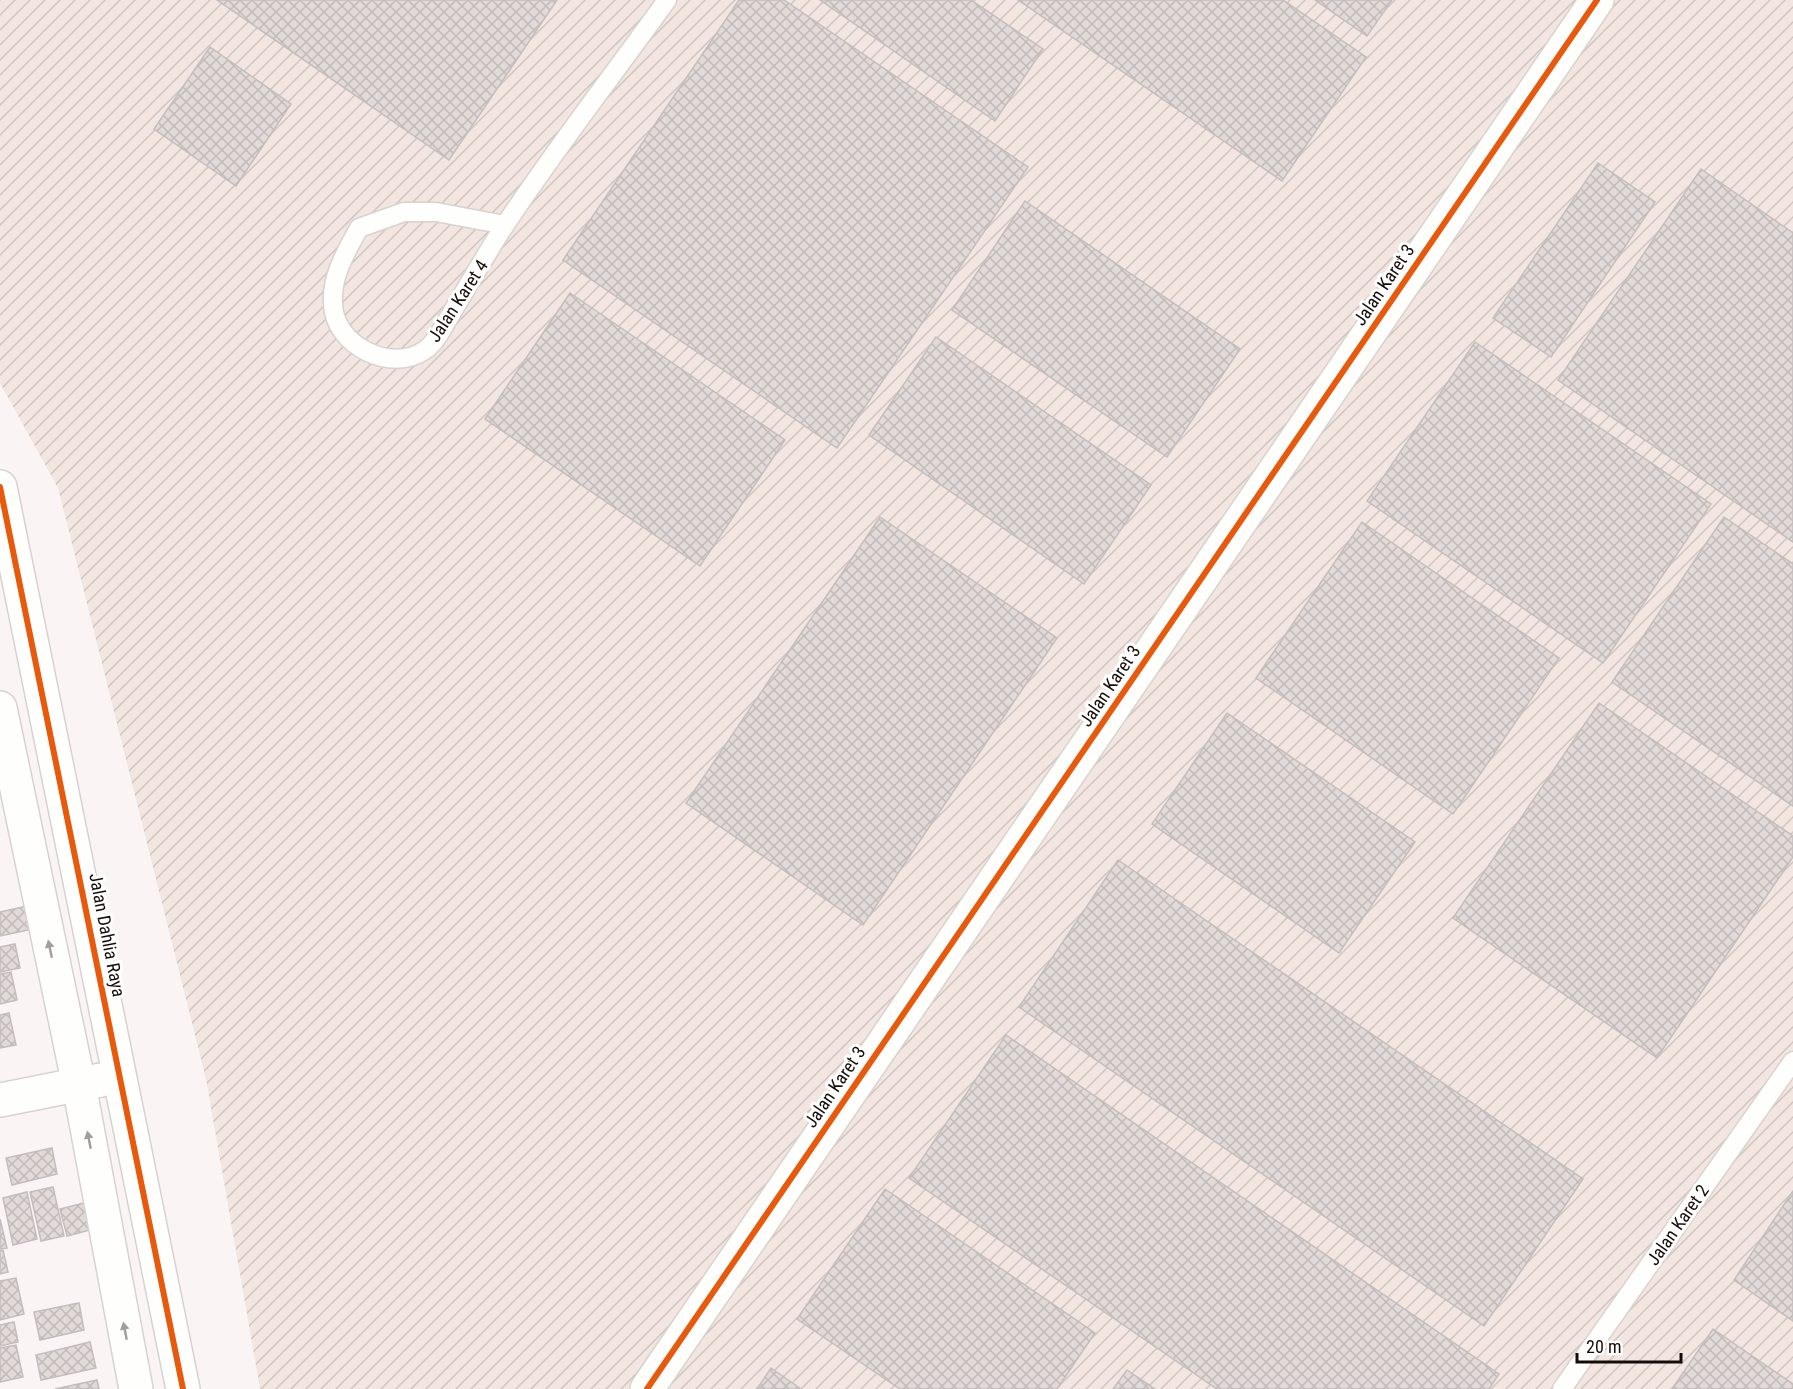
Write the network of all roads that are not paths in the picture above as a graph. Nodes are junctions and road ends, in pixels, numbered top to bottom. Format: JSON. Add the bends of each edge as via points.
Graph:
{"nodes":[{"id":1,"x":667,"y":0,"type":"edge"},
{"id":2,"x":1597,"y":0,"type":"edge"},
{"id":3,"x":505,"y":225,"type":"junction"},
{"id":4,"x":0,"y":487,"type":"edge"},
{"id":5,"x":0,"y":708,"type":"edge"},
{"id":6,"x":1793,"y":1061,"type":"edge"},
{"id":7,"x":120,"y":1076,"type":"junction"},
{"id":8,"x":79,"y":1084,"type":"junction"},
{"id":9,"x":0,"y":1100,"type":"edge"},
{"id":10,"x":136,"y":1389,"type":"edge"},
{"id":11,"x":183,"y":1389,"type":"edge"},
{"id":12,"x":647,"y":1389,"type":"edge"},
{"id":13,"x":1562,"y":1389,"type":"edge"}],
"edges":[{"from":1,"to":3,"type":"lane","name":"Jalan Karet 4"},
{"from":2,"to":12,"type":"street","name":"Jalan Karet 3"},
{"from":3,"to":3,"type":"lane","name":"Jalan Karet 4","via":[[426,350],[411,357],[384,358],[366,351],[343,334],[332,305],[338,267],[360,228],[404,212],[436,212]]},
{"from":4,"to":7,"type":"street","name":"Jalan Dahlia Raya"},
{"from":8,"to":5,"type":"street","one_way":true},
{"from":6,"to":13,"type":"lane","name":"Jalan Karet 2"},
{"from":7,"to":8,"type":"street"},
{"from":7,"to":11,"type":"street","name":"Jalan Dahlia Raya"},
{"from":8,"to":9,"type":"street"},
{"from":10,"to":8,"type":"street","one_way":true}]}
